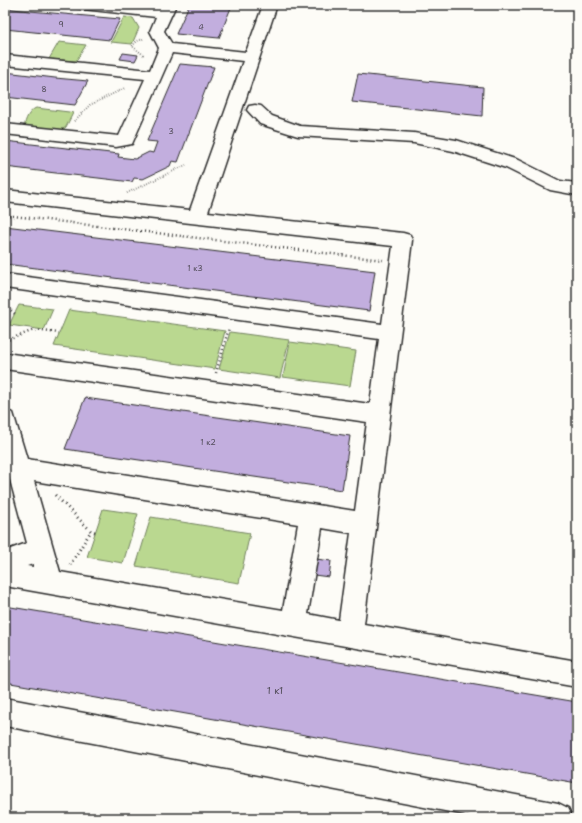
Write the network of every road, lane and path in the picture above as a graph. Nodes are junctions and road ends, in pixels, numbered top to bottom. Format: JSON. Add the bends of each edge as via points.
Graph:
{"nodes":[{"id":1,"x":83,"y":5,"type":"edge"},
{"id":2,"x":270,"y":5,"type":"edge"},
{"id":3,"x":167,"y":9,"type":"edge"},
{"id":4,"x":143,"y":39,"type":"dead end"},
{"id":5,"x":167,"y":48,"type":"junction"},
{"id":6,"x":252,"y":57,"type":"junction"},
{"id":7,"x":5,"y":60,"type":"edge"},
{"id":8,"x":152,"y":78,"type":"junction"},
{"id":9,"x":255,"y":110,"type":"dead end"},
{"id":10,"x":5,"y":129,"type":"edge"},
{"id":11,"x":66,"y":136,"type":"junction"},
{"id":12,"x":186,"y":165,"type":"dead end"},
{"id":13,"x":577,"y":189,"type":"edge"},
{"id":14,"x":122,"y":194,"type":"dead end"},
{"id":15,"x":5,"y":196,"type":"edge"},
{"id":16,"x":5,"y":216,"type":"edge"},
{"id":17,"x":197,"y":217,"type":"junction"},
{"id":18,"x":390,"y":261,"type":"dead end"},
{"id":19,"x":5,"y":281,"type":"edge"},
{"id":20,"x":5,"y":305,"type":"edge"},
{"id":21,"x":233,"y":312,"type":"junction"},
{"id":22,"x":15,"y":314,"type":"dead end"},
{"id":23,"x":59,"y":333,"type":"dead end"},
{"id":24,"x":391,"y":333,"type":"junction"},
{"id":25,"x":5,"y":341,"type":"edge"},
{"id":26,"x":5,"y":361,"type":"edge"},
{"id":27,"x":212,"y":391,"type":"junction"},
{"id":28,"x":380,"y":415,"type":"junction"},
{"id":29,"x":5,"y":420,"type":"edge"},
{"id":30,"x":24,"y":469,"type":"junction"},
{"id":31,"x":312,"y":515,"type":"junction"},
{"id":32,"x":365,"y":524,"type":"junction"},
{"id":33,"x":91,"y":531,"type":"junction"},
{"id":34,"x":95,"y":532,"type":"dead end"},
{"id":35,"x":41,"y":549,"type":"junction"},
{"id":36,"x":5,"y":563,"type":"edge"},
{"id":37,"x":5,"y":574,"type":"edge"},
{"id":38,"x":54,"y":582,"type":"junction"},
{"id":39,"x":292,"y":624,"type":"junction"},
{"id":40,"x":350,"y":634,"type":"junction"},
{"id":41,"x":577,"y":674,"type":"edge"},
{"id":42,"x":5,"y":712,"type":"edge"},
{"id":43,"x":558,"y":818,"type":"edge"}],
"edges":[{"from":1,"to":3,"type":"lane"},
{"from":2,"to":6,"type":"lane"},
{"from":3,"to":5,"type":"lane","via":[[156,31]]},
{"from":4,"to":8,"type":"path","via":[[132,46],[149,61]]},
{"from":5,"to":6,"type":"lane"},
{"from":5,"to":8,"type":"lane"},
{"from":6,"to":17,"type":"lane"},
{"from":7,"to":8,"type":"lane"},
{"from":8,"to":11,"type":"path","via":[[84,108],[77,114]]},
{"from":8,"to":11,"type":"lane","via":[[126,140],[116,142]]},
{"from":9,"to":13,"type":"lane","via":[[266,120],[298,131],[414,138],[456,146],[512,164],[556,186]]},
{"from":10,"to":11,"type":"lane"},
{"from":12,"to":14,"type":"path"},
{"from":15,"to":17,"type":"lane"},
{"from":16,"to":18,"type":"path"},
{"from":17,"to":24,"type":"lane","via":[[403,240]]},
{"from":19,"to":21,"type":"lane"},
{"from":20,"to":22,"type":"path"},
{"from":21,"to":24,"type":"lane"},
{"from":21,"to":27,"type":"path"},
{"from":23,"to":25,"type":"path","via":[[34,330]]},
{"from":24,"to":28,"type":"lane"},
{"from":26,"to":27,"type":"lane"},
{"from":27,"to":28,"type":"lane"},
{"from":28,"to":32,"type":"lane"},
{"from":29,"to":30,"type":"lane"},
{"from":30,"to":31,"type":"lane"},
{"from":30,"to":33,"type":"path"},
{"from":30,"to":35,"type":"lane"},
{"from":31,"to":32,"type":"lane"},
{"from":31,"to":39,"type":"lane"},
{"from":32,"to":40,"type":"lane"},
{"from":33,"to":34,"type":"path"},
{"from":33,"to":38,"type":"path"},
{"from":35,"to":36,"type":"lane"},
{"from":35,"to":38,"type":"lane"},
{"from":37,"to":38,"type":"lane"},
{"from":38,"to":39,"type":"lane"},
{"from":39,"to":40,"type":"lane"},
{"from":40,"to":41,"type":"lane"},
{"from":42,"to":43,"type":"lane"}]}
